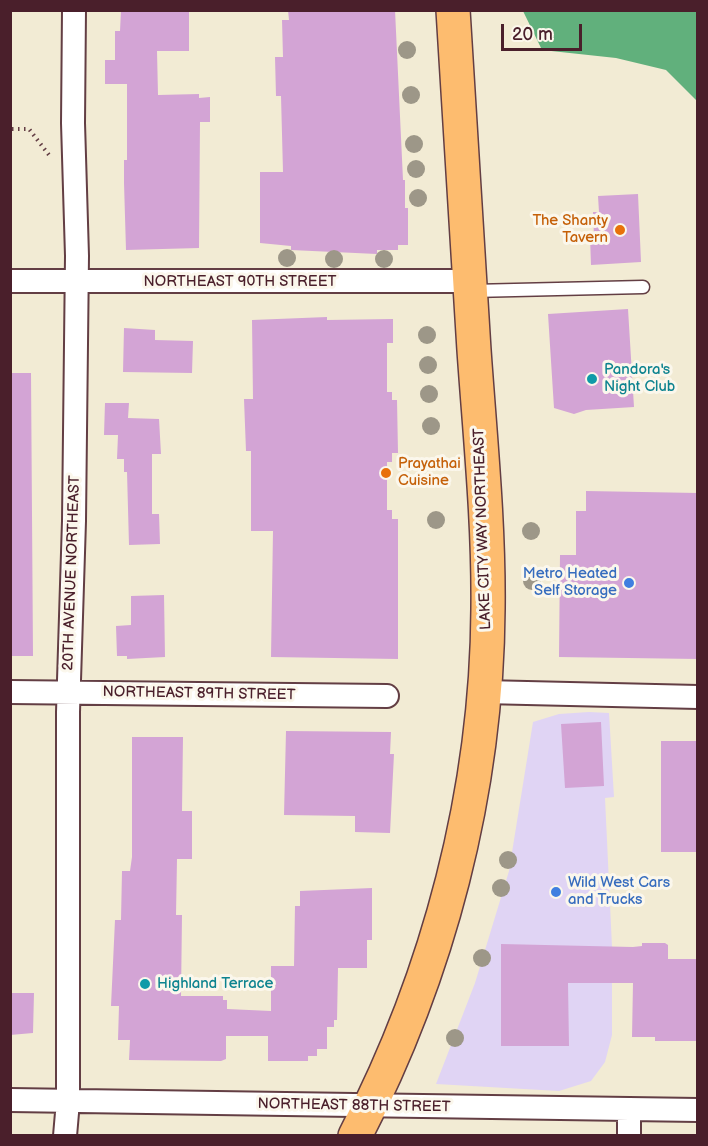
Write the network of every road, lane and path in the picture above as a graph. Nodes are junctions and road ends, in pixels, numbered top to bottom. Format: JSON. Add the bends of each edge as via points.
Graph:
{"nodes":[{"id":1,"x":74,"y":10,"type":"edge"},
{"id":2,"x":453,"y":10,"type":"edge"},
{"id":3,"x":12,"y":129,"type":"edge"},
{"id":4,"x":52,"y":160,"type":"dead end"},
{"id":5,"x":10,"y":281,"type":"edge"},
{"id":6,"x":77,"y":281,"type":"junction"},
{"id":7,"x":470,"y":286,"type":"junction"},
{"id":8,"x":643,"y":287,"type":"dead end"},
{"id":9,"x":10,"y":692,"type":"edge"},
{"id":10,"x":484,"y":692,"type":"junction"},
{"id":11,"x":68,"y":693,"type":"junction"},
{"id":12,"x":387,"y":696,"type":"dead end"},
{"id":13,"x":698,"y":697,"type":"edge"},
{"id":14,"x":10,"y":1100,"type":"edge"},
{"id":15,"x":68,"y":1101,"type":"junction"},
{"id":16,"x":371,"y":1106,"type":"junction"},
{"id":17,"x":629,"y":1109,"type":"junction"},
{"id":18,"x":698,"y":1110,"type":"edge"},
{"id":19,"x":64,"y":1136,"type":"edge"},
{"id":20,"x":355,"y":1136,"type":"edge"},
{"id":21,"x":629,"y":1136,"type":"edge"}],
"edges":[{"from":1,"to":6,"type":"street","name":"20TH AVENUE NORTHEAST"},
{"from":2,"to":7,"type":"main road","name":"LAKE CITY WAY NORTHEAST"},
{"from":3,"to":4,"type":"path","via":[[29,129]]},
{"from":5,"to":6,"type":"street","name":"NORTHEAST 90TH STREET"},
{"from":6,"to":7,"type":"street","name":"NORTHEAST 90TH STREET"},
{"from":6,"to":11,"type":"street","name":"20TH AVENUE NORTHEAST"},
{"from":7,"to":8,"type":"lane","name":"NORTHEAST 90TH STREET"},
{"from":7,"to":10,"type":"main road","name":"LAKE CITY WAY NORTHEAST","via":[[486,534]]},
{"from":9,"to":11,"type":"street","name":"NORTHEAST 89TH STREET"},
{"from":10,"to":13,"type":"street"},
{"from":10,"to":16,"type":"main road","name":"LAKE CITY WAY NORTHEAST","via":[[473,780],[445,910],[400,1040]]},
{"from":11,"to":12,"type":"street","name":"NORTHEAST 89TH STREET"},
{"from":11,"to":15,"type":"street","name":"20TH AVENUE NORTHEAST"},
{"from":14,"to":15,"type":"street","name":"NORTHEAST 88TH STREET"},
{"from":15,"to":16,"type":"street","name":"NORTHEAST 88TH STREET"},
{"from":15,"to":19,"type":"street","name":"20TH AVENUE NORTHEAST"},
{"from":16,"to":17,"type":"street","name":"NORTHEAST 88TH STREET"},
{"from":16,"to":20,"type":"main road","name":"LAKE CITY WAY NORTHEAST"},
{"from":17,"to":18,"type":"street","name":"NORTHEAST 88TH STREET"},
{"from":17,"to":21,"type":"street"}]}
